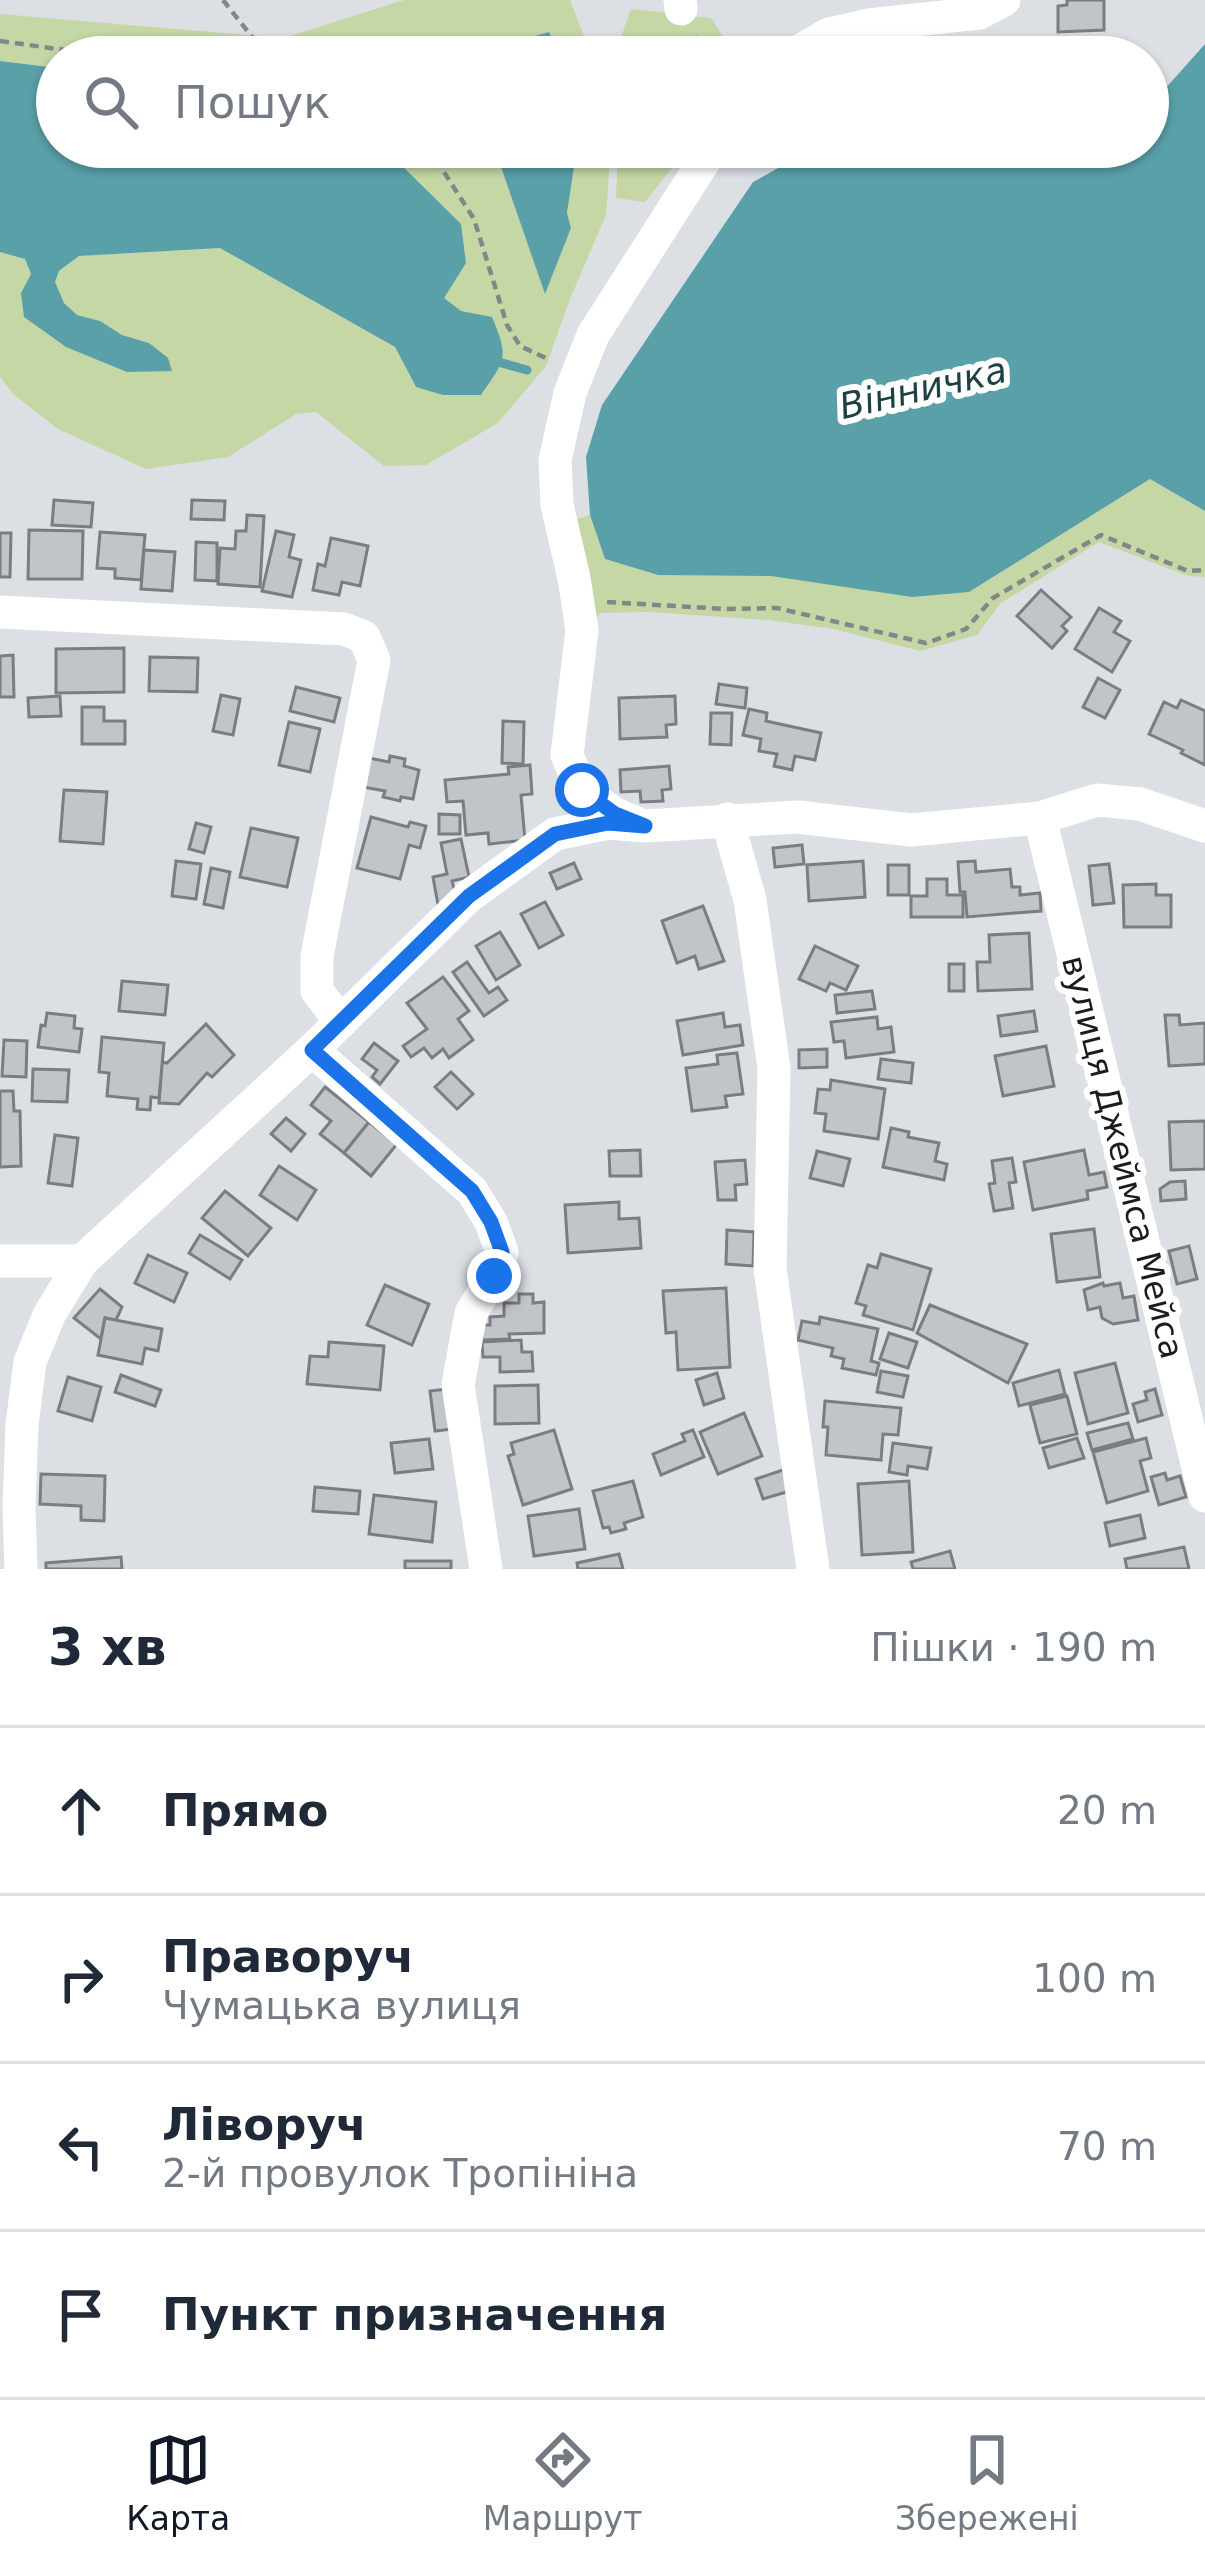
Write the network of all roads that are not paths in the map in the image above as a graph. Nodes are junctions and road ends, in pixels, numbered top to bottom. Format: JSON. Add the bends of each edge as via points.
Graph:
{"nodes":[{"id":1,"x":1004,"y":0,"type":"edge"},
{"id":2,"x":826,"y":36,"type":"edge"},
{"id":3,"x":700,"y":168,"type":"edge"},
{"id":4,"x":0,"y":612,"type":"edge"},
{"id":5,"x":1040,"y":818,"type":"junction"},
{"id":6,"x":727,"y":819,"type":"junction"},
{"id":7,"x":645,"y":826,"type":"junction"},
{"id":8,"x":1205,"y":826,"type":"edge"},
{"id":9,"x":341,"y":1022,"type":"junction"},
{"id":10,"x":312,"y":1050,"type":"junction"},
{"id":11,"x":0,"y":1261,"type":"edge"},
{"id":12,"x":82,"y":1261,"type":"junction"},
{"id":13,"x":1205,"y":1496,"type":"edge"},
{"id":14,"x":22,"y":1569,"type":"edge"},
{"id":15,"x":486,"y":1569,"type":"edge"},
{"id":16,"x":813,"y":1569,"type":"edge"}],
"edges":[{"from":1,"to":2,"type":"street","via":[[979,13]]},
{"from":3,"to":7,"type":"street","via":[[593,335],[555,460],[583,630],[567,755],[582,790]]},
{"from":4,"to":9,"type":"street","via":[[344,629],[364,637],[374,661],[317,956],[317,991]]},
{"from":5,"to":6,"type":"street","via":[[911,830],[797,817]]},
{"from":5,"to":8,"type":"street","via":[[1096,800],[1140,804]]},
{"from":5,"to":13,"type":"street","name":"вулиця Джеймса Мейса"},
{"from":6,"to":7,"type":"street"},
{"from":6,"to":16,"type":"street","via":[[750,900],[774,1067],[770,1269]]},
{"from":7,"to":9,"type":"street","via":[[608,823],[555,834],[469,896]]},
{"from":9,"to":10,"type":"street"},
{"from":10,"to":12,"type":"street"},
{"from":10,"to":15,"type":"street","via":[[472,1191],[502,1252],[471,1313],[458,1385]]},
{"from":11,"to":12,"type":"street"},
{"from":12,"to":14,"type":"street","via":[[30,1362]]}]}
